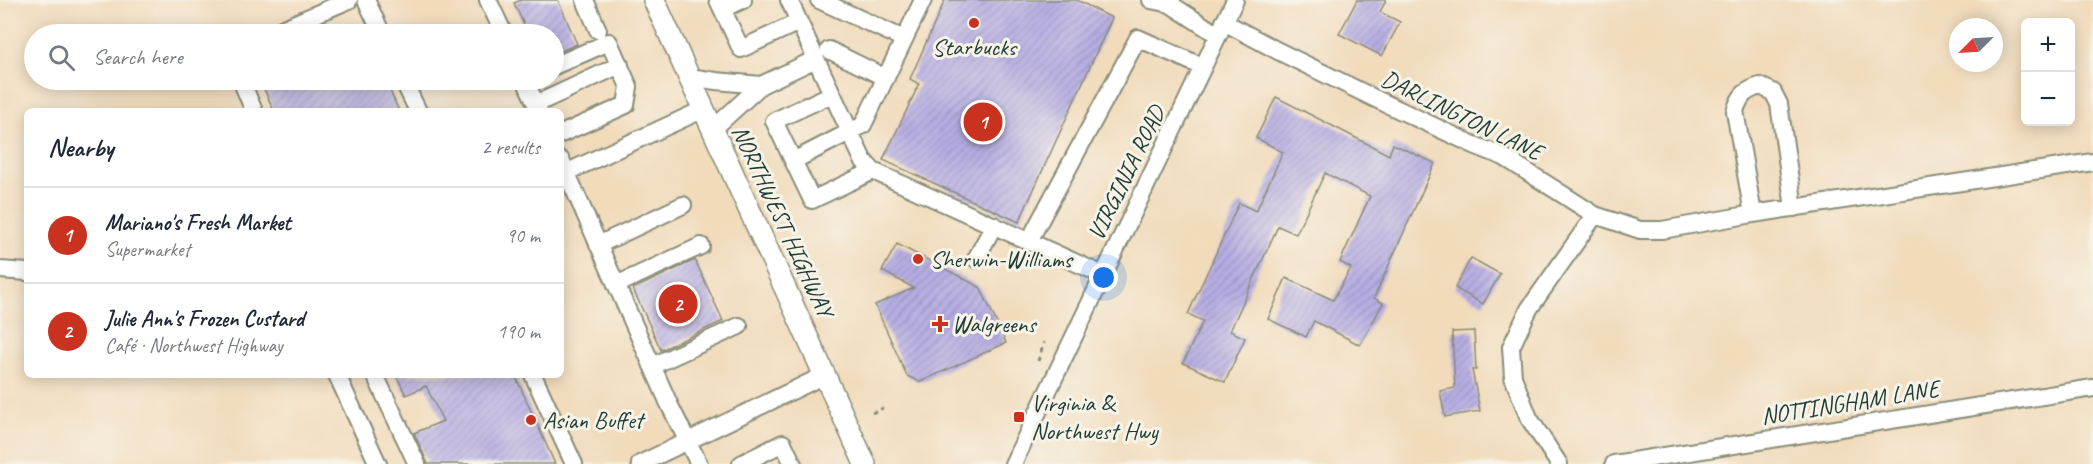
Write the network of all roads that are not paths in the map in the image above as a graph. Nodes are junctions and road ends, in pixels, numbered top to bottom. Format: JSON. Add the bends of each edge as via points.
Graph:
{"nodes":[{"id":1,"x":349,"y":0,"type":"edge"},
{"id":2,"x":366,"y":0,"type":"edge"},
{"id":3,"x":585,"y":0,"type":"edge"},
{"id":4,"x":654,"y":0,"type":"edge"},
{"id":5,"x":742,"y":0,"type":"edge"},
{"id":6,"x":789,"y":0,"type":"edge"},
{"id":7,"x":819,"y":0,"type":"edge"},
{"id":8,"x":923,"y":0,"type":"edge"},
{"id":9,"x":1151,"y":0,"type":"edge"},
{"id":10,"x":1235,"y":0,"type":"edge"},
{"id":11,"x":493,"y":2,"type":"edge"},
{"id":12,"x":1171,"y":2,"type":"edge"},
{"id":13,"x":720,"y":5,"type":"edge"},
{"id":14,"x":799,"y":22,"type":"junction"},
{"id":15,"x":293,"y":24,"type":"edge"},
{"id":16,"x":377,"y":24,"type":"edge"},
{"id":17,"x":501,"y":24,"type":"edge"},
{"id":18,"x":1221,"y":28,"type":"junction"},
{"id":19,"x":598,"y":30,"type":"dead end"},
{"id":20,"x":904,"y":39,"type":"junction"},
{"id":21,"x":822,"y":55,"type":"junction"},
{"id":22,"x":564,"y":62,"type":"edge"},
{"id":23,"x":620,"y":65,"type":"junction"},
{"id":24,"x":1203,"y":67,"type":"junction"},
{"id":25,"x":689,"y":77,"type":"junction"},
{"id":26,"x":886,"y":78,"type":"junction"},
{"id":27,"x":761,"y":85,"type":"junction"},
{"id":28,"x":245,"y":90,"type":"edge"},
{"id":29,"x":408,"y":90,"type":"edge"},
{"id":30,"x":530,"y":90,"type":"edge"},
{"id":31,"x":832,"y":94,"type":"junction"},
{"id":32,"x":253,"y":108,"type":"edge"},
{"id":33,"x":417,"y":108,"type":"edge"},
{"id":34,"x":538,"y":108,"type":"edge"},
{"id":35,"x":709,"y":119,"type":"junction"},
{"id":36,"x":564,"y":133,"type":"edge"},
{"id":37,"x":850,"y":133,"type":"junction"},
{"id":38,"x":793,"y":161,"type":"junction"},
{"id":39,"x":2093,"y":162,"type":"edge"},
{"id":40,"x":564,"y":169,"type":"edge"},
{"id":41,"x":564,"y":171,"type":"edge"},
{"id":42,"x":873,"y":171,"type":"junction"},
{"id":43,"x":683,"y":205,"type":"dead end"},
{"id":44,"x":1794,"y":208,"type":"junction"},
{"id":45,"x":1753,"y":214,"type":"junction"},
{"id":46,"x":1595,"y":215,"type":"junction"},
{"id":47,"x":994,"y":225,"type":"junction"},
{"id":48,"x":1029,"y":241,"type":"junction"},
{"id":49,"x":598,"y":245,"type":"junction"},
{"id":50,"x":701,"y":246,"type":"dead end"},
{"id":51,"x":976,"y":259,"type":"dead end"},
{"id":52,"x":0,"y":270,"type":"edge"},
{"id":53,"x":24,"y":272,"type":"edge"},
{"id":54,"x":1103,"y":275,"type":"junction"},
{"id":55,"x":615,"y":285,"type":"junction"},
{"id":56,"x":739,"y":326,"type":"dead end"},
{"id":57,"x":652,"y":366,"type":"junction"},
{"id":58,"x":825,"y":375,"type":"junction"},
{"id":59,"x":338,"y":378,"type":"edge"},
{"id":60,"x":376,"y":378,"type":"edge"},
{"id":61,"x":534,"y":378,"type":"edge"},
{"id":62,"x":2093,"y":388,"type":"edge"},
{"id":63,"x":688,"y":442,"type":"junction"},
{"id":64,"x":378,"y":464,"type":"edge"},
{"id":65,"x":417,"y":464,"type":"edge"},
{"id":66,"x":574,"y":464,"type":"edge"},
{"id":67,"x":640,"y":464,"type":"edge"},
{"id":68,"x":699,"y":464,"type":"edge"},
{"id":69,"x":741,"y":464,"type":"edge"},
{"id":70,"x":793,"y":464,"type":"edge"},
{"id":71,"x":865,"y":464,"type":"edge"},
{"id":72,"x":1013,"y":464,"type":"edge"},
{"id":73,"x":1560,"y":464,"type":"edge"},
{"id":74,"x":1614,"y":464,"type":"edge"}],
"edges":[{"from":1,"to":15,"type":"street"},
{"from":2,"to":16,"type":"street"},
{"from":3,"to":19,"type":"street"},
{"from":4,"to":25,"type":"main road","name":"NORTHWEST HIGHWAY"},
{"from":5,"to":13,"type":"street"},
{"from":6,"to":14,"type":"street"},
{"from":7,"to":20,"type":"street"},
{"from":8,"to":20,"type":"street"},
{"from":9,"to":12,"type":"street"},
{"from":10,"to":18,"type":"street","name":"VIRGINIA ROAD"},
{"from":11,"to":17,"type":"street"},
{"from":12,"to":18,"type":"street","name":"DARLINGTON LANE"},
{"from":13,"to":14,"type":"street","via":[[741,49]]},
{"from":14,"to":21,"type":"street"},
{"from":18,"to":24,"type":"street","name":"VIRGINIA ROAD"},
{"from":18,"to":46,"type":"street","name":"DARLINGTON LANE","via":[[1504,158]]},
{"from":20,"to":26,"type":"street"},
{"from":21,"to":26,"type":"street"},
{"from":21,"to":27,"type":"street"},
{"from":21,"to":31,"type":"street"},
{"from":22,"to":23,"type":"street","via":[[609,42]]},
{"from":23,"to":34,"type":"street"},
{"from":23,"to":36,"type":"street","via":[[629,87],[626,105]]},
{"from":24,"to":48,"type":"street","via":[[1138,38]]},
{"from":24,"to":54,"type":"street","name":"VIRGINIA ROAD"},
{"from":25,"to":27,"type":"street"},
{"from":25,"to":35,"type":"main road","name":"NORTHWEST HIGHWAY"},
{"from":26,"to":37,"type":"street","via":[[863,125]]},
{"from":27,"to":35,"type":"street"},
{"from":28,"to":32,"type":"street"},
{"from":29,"to":33,"type":"street"},
{"from":30,"to":34,"type":"street"},
{"from":31,"to":37,"type":"street"},
{"from":31,"to":38,"type":"street","via":[[774,121]]},
{"from":35,"to":40,"type":"street"},
{"from":35,"to":58,"type":"main road","name":"NORTHWEST HIGHWAY"},
{"from":37,"to":38,"type":"street"},
{"from":37,"to":42,"type":"street"},
{"from":38,"to":42,"type":"street","via":[[812,200]]},
{"from":39,"to":44,"type":"street","name":"DARLINGTON LANE"},
{"from":41,"to":49,"type":"street"},
{"from":42,"to":47,"type":"street"},
{"from":43,"to":49,"type":"street"},
{"from":44,"to":45,"type":"street","name":"DARLINGTON LANE"},
{"from":44,"to":45,"type":"street","via":[[1779,104],[1773,92],[1760,86],[1739,97],[1735,111]]},
{"from":45,"to":46,"type":"street","name":"DARLINGTON LANE","via":[[1662,230],[1640,230]]},
{"from":46,"to":73,"type":"street","via":[[1529,309],[1511,347],[1513,377],[1529,418]]},
{"from":47,"to":48,"type":"street"},
{"from":47,"to":51,"type":"street"},
{"from":48,"to":54,"type":"street"},
{"from":49,"to":55,"type":"street"},
{"from":50,"to":55,"type":"street"},
{"from":52,"to":53,"type":"street"},
{"from":54,"to":72,"type":"street","name":"VIRGINIA ROAD"},
{"from":55,"to":57,"type":"street"},
{"from":56,"to":57,"type":"street"},
{"from":57,"to":63,"type":"street"},
{"from":58,"to":63,"type":"street"},
{"from":58,"to":71,"type":"main road","name":"NORTHWEST HIGHWAY"},
{"from":59,"to":64,"type":"street"},
{"from":60,"to":65,"type":"street"},
{"from":61,"to":66,"type":"street"},
{"from":62,"to":74,"type":"street","name":"NOTTINGHAM LANE"},
{"from":63,"to":67,"type":"street"},
{"from":63,"to":68,"type":"street"},
{"from":69,"to":70,"type":"street","via":[[783,443]]}]}
